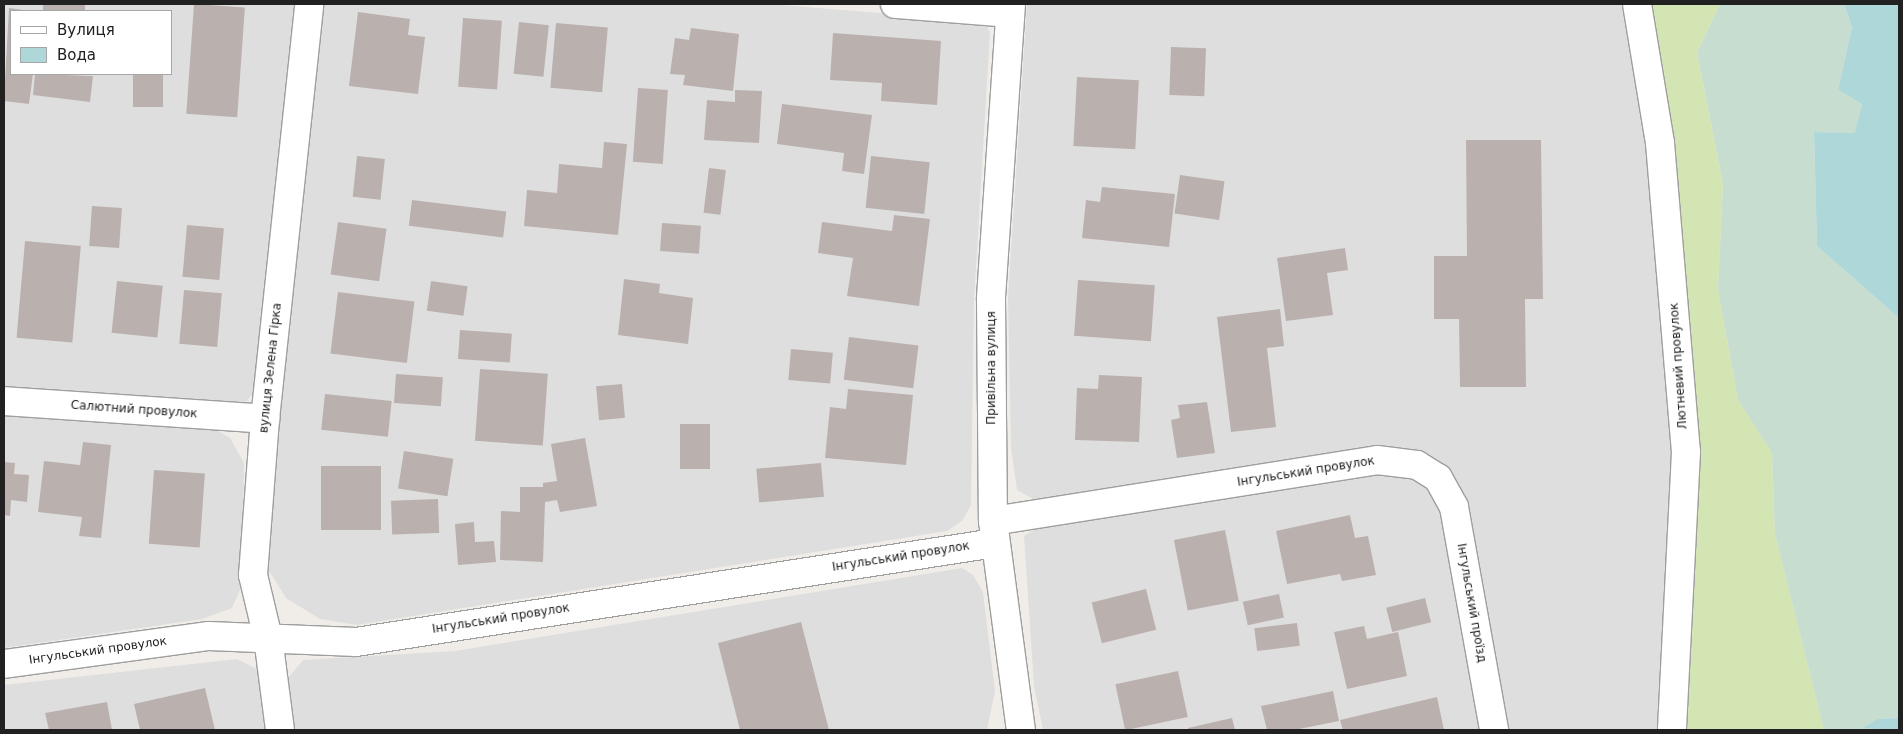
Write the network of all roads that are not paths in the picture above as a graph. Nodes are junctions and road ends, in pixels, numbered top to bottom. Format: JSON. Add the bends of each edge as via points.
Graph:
{"nodes":[{"id":1,"x":309,"y":4,"type":"edge"},
{"id":2,"x":895,"y":4,"type":"edge"},
{"id":3,"x":1637,"y":4,"type":"edge"},
{"id":4,"x":1010,"y":8,"type":"edge"},
{"id":5,"x":4,"y":401,"type":"edge"},
{"id":6,"x":265,"y":419,"type":"junction"},
{"id":7,"x":1438,"y":478,"type":"joint"},
{"id":8,"x":994,"y":532,"type":"junction"},
{"id":9,"x":268,"y":638,"type":"junction"},
{"id":10,"x":4,"y":664,"type":"edge"},
{"id":11,"x":280,"y":730,"type":"edge"},
{"id":12,"x":1021,"y":730,"type":"edge"},
{"id":13,"x":1494,"y":730,"type":"edge"},
{"id":14,"x":1672,"y":730,"type":"edge"}],
"edges":[{"from":1,"to":6,"type":"street","name":"вулиця Зелена Гірка"},
{"from":2,"to":4,"type":"street"},
{"from":3,"to":14,"type":"street","name":"Лютневий провулок","via":[[1660,142],[1686,452]]},
{"from":4,"to":8,"type":"street","name":"Привільна вулиця","via":[[991,299]]},
{"from":5,"to":6,"type":"street","name":"Салютний провулок"},
{"from":6,"to":9,"type":"street","name":"вулиця Зелена Гірка","via":[[253,575]]},
{"from":7,"to":8,"type":"street","name":"Інгульський провулок","via":[[1417,465],[1376,460]]},
{"from":7,"to":13,"type":"street","name":"Інгульський проїзд","via":[[1454,507]]},
{"from":8,"to":9,"type":"street","name":"Інгульський провулок","via":[[356,642]]},
{"from":8,"to":12,"type":"street","name":"Привільна вулиця"},
{"from":9,"to":10,"type":"street","name":"Інгульський провулок","via":[[210,636]]},
{"from":9,"to":11,"type":"street","name":"вулиця Зелена Гірка"}]}
